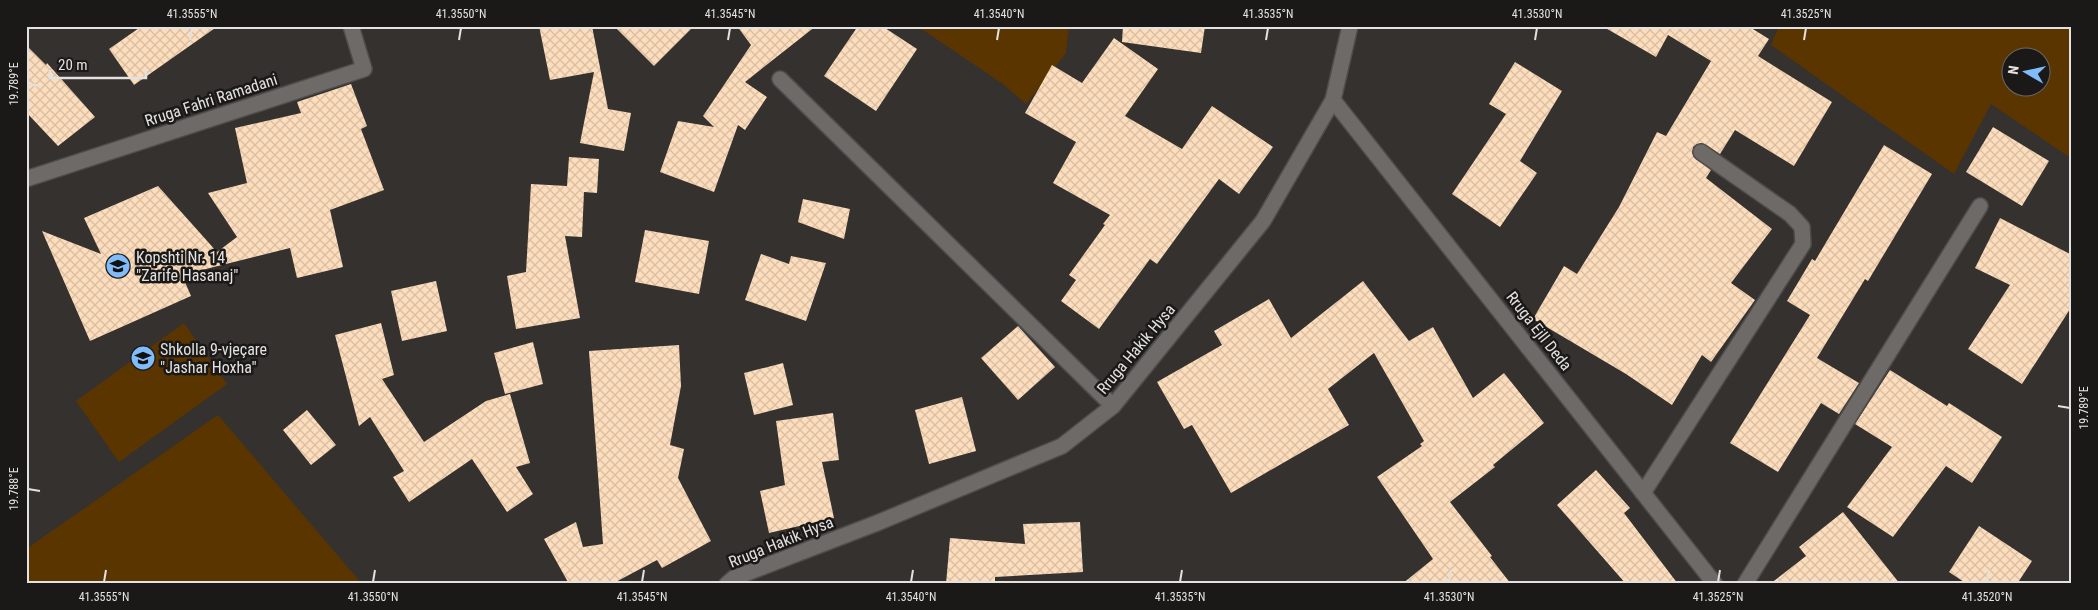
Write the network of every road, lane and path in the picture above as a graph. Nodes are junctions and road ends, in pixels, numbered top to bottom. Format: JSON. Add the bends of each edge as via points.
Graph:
{"nodes":[{"id":1,"x":351,"y":26,"type":"edge"},
{"id":2,"x":1350,"y":26,"type":"edge"},
{"id":3,"x":780,"y":79,"type":"dead end"},
{"id":4,"x":1333,"y":100,"type":"junction"},
{"id":5,"x":1701,"y":152,"type":"dead end"},
{"id":6,"x":26,"y":179,"type":"edge"},
{"id":7,"x":1980,"y":206,"type":"dead end"},
{"id":8,"x":1113,"y":406,"type":"junction"},
{"id":9,"x":1643,"y":493,"type":"junction"},
{"id":10,"x":727,"y":584,"type":"edge"},
{"id":11,"x":1715,"y":584,"type":"edge"},
{"id":12,"x":1745,"y":584,"type":"edge"}],
"edges":[{"from":1,"to":6,"type":"street","name":"Rruga Fahri Ramadani","via":[[364,69]]},
{"from":2,"to":4,"type":"street","name":"Rruga Hakik Hysa"},
{"from":3,"to":8,"type":"street"},
{"from":4,"to":8,"type":"street","name":"Rruga Hakik Hysa","via":[[1263,220]]},
{"from":4,"to":9,"type":"street","name":"Rruga Ejll Deda"},
{"from":5,"to":9,"type":"street","via":[[1790,214],[1802,227],[1803,244]]},
{"from":7,"to":12,"type":"street"},
{"from":8,"to":10,"type":"street","name":"Rruga Hakik Hysa","via":[[1062,446],[734,578]]},
{"from":9,"to":11,"type":"street","name":"Rruga Ejll Deda"}]}
